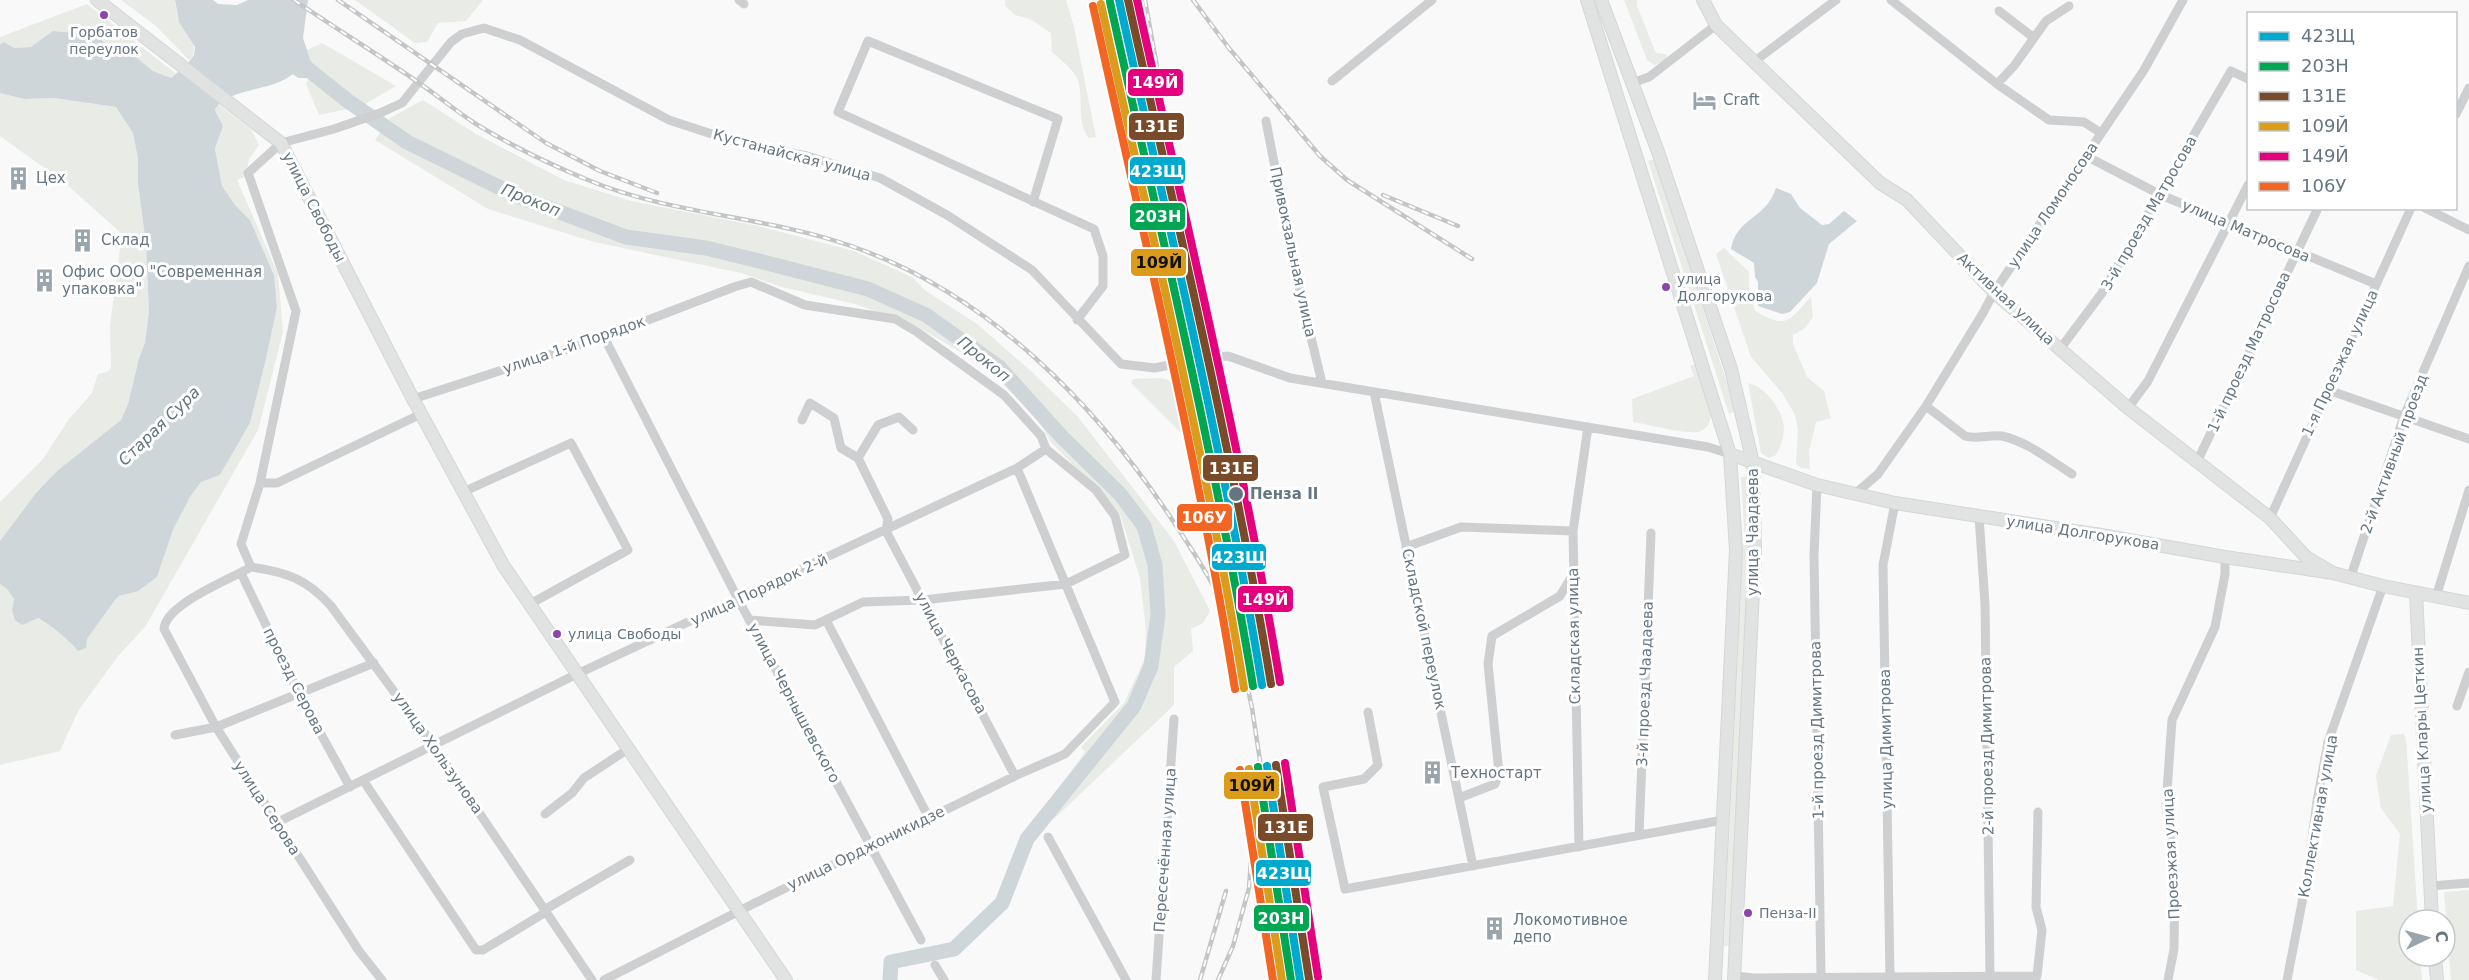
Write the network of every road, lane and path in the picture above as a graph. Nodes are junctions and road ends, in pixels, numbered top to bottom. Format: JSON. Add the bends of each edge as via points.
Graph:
{"nodes":[{"id":1,"x":97,"y":0,"type":"edge"},
{"id":2,"x":1432,"y":0,"type":"edge"},
{"id":3,"x":1587,"y":0,"type":"edge"},
{"id":4,"x":1601,"y":0,"type":"edge"},
{"id":5,"x":1703,"y":0,"type":"edge"},
{"id":6,"x":1836,"y":0,"type":"edge"},
{"id":7,"x":1891,"y":0,"type":"edge"},
{"id":8,"x":2183,"y":0,"type":"edge"},
{"id":9,"x":2069,"y":6,"type":"dead end"},
{"id":10,"x":1999,"y":11,"type":"dead end"},
{"id":11,"x":1716,"y":25,"type":"junction"},
{"id":12,"x":2034,"y":38,"type":"junction"},
{"id":13,"x":1755,"y":61,"type":"junction"},
{"id":14,"x":2247,"y":79,"type":"edge"},
{"id":15,"x":1332,"y":81,"type":"dead end"},
{"id":16,"x":1632,"y":83,"type":"junction"},
{"id":17,"x":1997,"y":84,"type":"junction"},
{"id":18,"x":2469,"y":88,"type":"edge"},
{"id":19,"x":2458,"y":110,"type":"edge"},
{"id":20,"x":2469,"y":112,"type":"edge"},
{"id":21,"x":1266,"y":121,"type":"dead end"},
{"id":22,"x":2101,"y":133,"type":"junction"},
{"id":23,"x":281,"y":143,"type":"junction"},
{"id":24,"x":1657,"y":149,"type":"junction"},
{"id":25,"x":1638,"y":156,"type":"junction"},
{"id":26,"x":2086,"y":156,"type":"junction"},
{"id":27,"x":2247,"y":187,"type":"edge"},
{"id":28,"x":2161,"y":195,"type":"junction"},
{"id":29,"x":1033,"y":202,"type":"junction"},
{"id":30,"x":2317,"y":210,"type":"edge"},
{"id":31,"x":2410,"y":210,"type":"edge"},
{"id":32,"x":2429,"y":210,"type":"edge"},
{"id":33,"x":2228,"y":223,"type":"junction"},
{"id":34,"x":2469,"y":230,"type":"edge"},
{"id":35,"x":2296,"y":252,"type":"junction"},
{"id":36,"x":2469,"y":266,"type":"edge"},
{"id":37,"x":2376,"y":284,"type":"junction"},
{"id":38,"x":1994,"y":292,"type":"junction"},
{"id":39,"x":1077,"y":320,"type":"junction"},
{"id":40,"x":604,"y":337,"type":"junction"},
{"id":41,"x":2060,"y":349,"type":"junction"},
{"id":42,"x":1322,"y":383,"type":"junction"},
{"id":43,"x":2328,"y":390,"type":"junction"},
{"id":44,"x":1374,"y":392,"type":"junction"},
{"id":45,"x":413,"y":399,"type":"junction"},
{"id":46,"x":1926,"y":406,"type":"junction"},
{"id":47,"x":2128,"y":408,"type":"junction"},
{"id":48,"x":421,"y":414,"type":"junction"},
{"id":49,"x":2404,"y":416,"type":"junction"},
{"id":50,"x":801,"y":420,"type":"dead end"},
{"id":51,"x":1588,"y":427,"type":"junction"},
{"id":52,"x":913,"y":430,"type":"dead end"},
{"id":53,"x":2469,"y":440,"type":"edge"},
{"id":54,"x":1047,"y":448,"type":"junction"},
{"id":55,"x":1730,"y":454,"type":"junction"},
{"id":56,"x":858,"y":458,"type":"junction"},
{"id":57,"x":2197,"y":462,"type":"junction"},
{"id":58,"x":1753,"y":463,"type":"junction"},
{"id":59,"x":1017,"y":468,"type":"junction"},
{"id":60,"x":2072,"y":474,"type":"dead end"},
{"id":61,"x":260,"y":483,"type":"junction"},
{"id":62,"x":1816,"y":485,"type":"junction"},
{"id":63,"x":2469,"y":490,"type":"edge"},
{"id":64,"x":463,"y":492,"type":"junction"},
{"id":65,"x":1855,"y":494,"type":"junction"},
{"id":66,"x":1895,"y":503,"type":"junction"},
{"id":67,"x":1979,"y":516,"type":"junction"},
{"id":68,"x":2270,"y":518,"type":"junction"},
{"id":69,"x":886,"y":531,"type":"junction"},
{"id":70,"x":1573,"y":531,"type":"junction"},
{"id":71,"x":1651,"y":533,"type":"dead end"},
{"id":72,"x":1406,"y":547,"type":"junction"},
{"id":73,"x":2225,"y":557,"type":"junction"},
{"id":74,"x":251,"y":567,"type":"junction"},
{"id":75,"x":241,"y":573,"type":"junction"},
{"id":76,"x":2332,"y":573,"type":"junction"},
{"id":77,"x":1572,"y":576,"type":"junction"},
{"id":78,"x":2350,"y":576,"type":"junction"},
{"id":79,"x":1066,"y":584,"type":"junction"},
{"id":80,"x":2383,"y":586,"type":"junction"},
{"id":81,"x":2416,"y":593,"type":"junction"},
{"id":82,"x":2436,"y":597,"type":"junction"},
{"id":83,"x":738,"y":599,"type":"junction"},
{"id":84,"x":923,"y":600,"type":"junction"},
{"id":85,"x":2469,"y":603,"type":"edge"},
{"id":86,"x":530,"y":604,"type":"junction"},
{"id":87,"x":749,"y":620,"type":"junction"},
{"id":88,"x":826,"y":620,"type":"junction"},
{"id":89,"x":374,"y":663,"type":"junction"},
{"id":90,"x":2469,"y":672,"type":"edge"},
{"id":91,"x":577,"y":674,"type":"junction"},
{"id":92,"x":299,"y":694,"type":"junction"},
{"id":93,"x":2457,"y":706,"type":"dead end"},
{"id":94,"x":1368,"y":712,"type":"dead end"},
{"id":95,"x":1174,"y":719,"type":"dead end"},
{"id":96,"x":216,"y":728,"type":"junction"},
{"id":97,"x":175,"y":735,"type":"dead end"},
{"id":98,"x":434,"y":746,"type":"junction"},
{"id":99,"x":628,"y":749,"type":"junction"},
{"id":100,"x":1015,"y":776,"type":"junction"},
{"id":101,"x":363,"y":780,"type":"junction"},
{"id":102,"x":350,"y":787,"type":"junction"},
{"id":103,"x":1459,"y":798,"type":"junction"},
{"id":104,"x":2038,"y":812,"type":"dead end"},
{"id":105,"x":545,"y":814,"type":"dead end"},
{"id":106,"x":929,"y":818,"type":"junction"},
{"id":107,"x":1723,"y":820,"type":"junction"},
{"id":108,"x":276,"y":823,"type":"junction"},
{"id":109,"x":1639,"y":836,"type":"junction"},
{"id":110,"x":1048,"y":837,"type":"dead end"},
{"id":111,"x":872,"y":846,"type":"junction"},
{"id":112,"x":1579,"y":847,"type":"junction"},
{"id":113,"x":630,"y":860,"type":"dead end"},
{"id":114,"x":1473,"y":866,"type":"junction"},
{"id":115,"x":2469,"y":883,"type":"edge"},
{"id":116,"x":2429,"y":886,"type":"junction"},
{"id":117,"x":2431,"y":908,"type":"edge"},
{"id":118,"x":545,"y":911,"type":"junction"},
{"id":119,"x":739,"y":911,"type":"junction"},
{"id":120,"x":921,"y":940,"type":"dead end"},
{"id":121,"x":935,"y":965,"type":"dead end"},
{"id":122,"x":1990,"y":975,"type":"junction"},
{"id":123,"x":1821,"y":976,"type":"junction"},
{"id":124,"x":1890,"y":976,"type":"junction"},
{"id":125,"x":1734,"y":978,"type":"edge"},
{"id":126,"x":381,"y":980,"type":"edge"},
{"id":127,"x":592,"y":980,"type":"edge"},
{"id":128,"x":604,"y":980,"type":"edge"},
{"id":129,"x":786,"y":980,"type":"edge"},
{"id":130,"x":944,"y":980,"type":"edge"},
{"id":131,"x":1126,"y":980,"type":"edge"},
{"id":132,"x":1156,"y":980,"type":"edge"},
{"id":133,"x":1715,"y":980,"type":"edge"},
{"id":134,"x":2168,"y":980,"type":"edge"},
{"id":135,"x":2287,"y":980,"type":"edge"}],
"edges":[{"from":1,"to":23,"type":"main road","name":"улица Свободы"},
{"from":2,"to":15,"type":"street"},
{"from":3,"to":25,"type":"main road","name":"улица Чаадаева"},
{"from":4,"to":16,"type":"main road","name":"улица Чаадаева"},
{"from":5,"to":11,"type":"main road","name":"Активная улица"},
{"from":6,"to":13,"type":"street"},
{"from":7,"to":17,"type":"street"},
{"from":8,"to":22,"type":"street","name":"улица Ломоносова","via":[[2144,70]]},
{"from":9,"to":12,"type":"street","via":[[2046,21]]},
{"from":10,"to":12,"type":"street"},
{"from":11,"to":13,"type":"main road","name":"Активная улица"},
{"from":11,"to":16,"type":"street","via":[[1649,77]]},
{"from":12,"to":17,"type":"street"},
{"from":13,"to":38,"type":"main road","name":"Активная улица","via":[[1880,183],[1907,200]]},
{"from":14,"to":28,"type":"street","name":"3-й проезд Матросова","via":[[2230,71]]},
{"from":16,"to":24,"type":"main road","name":"улица Чаадаева"},
{"from":17,"to":22,"type":"street","via":[[2049,120],[2084,122]]},
{"from":18,"to":19,"type":"street"},
{"from":19,"to":20,"type":"street"},
{"from":21,"to":42,"type":"street","name":"Привокзальная улица","via":[[1295,272]]},
{"from":22,"to":26,"type":"street","name":"улица Ломоносова"},
{"from":23,"to":39,"type":"street","name":"Кустанайская улица","via":[[402,103],[451,42],[476,29],[492,30],[520,40],[669,120],[734,141],[807,156],[880,178],[947,215],[1032,270]]},
{"from":23,"to":45,"type":"main road","name":"улица Свободы"},
{"from":23,"to":61,"type":"street","via":[[248,173],[296,311]]},
{"from":24,"to":25,"type":"main road"},
{"from":24,"to":58,"type":"main road","name":"улица Чаадаева","via":[[1731,369]]},
{"from":25,"to":55,"type":"main road","name":"улица Чаадаева"},
{"from":26,"to":28,"type":"street","name":"улица Матросова"},
{"from":26,"to":38,"type":"street","name":"улица Ломоносова"},
{"from":27,"to":33,"type":"street"},
{"from":28,"to":33,"type":"street","name":"улица Матросова"},
{"from":28,"to":41,"type":"street","name":"3-й проезд Матросова","via":[[2102,293]]},
{"from":29,"to":29,"type":"street","via":[[838,112],[867,41],[1058,119]]},
{"from":29,"to":39,"type":"street","via":[[1094,229],[1103,256],[1103,286]]},
{"from":30,"to":35,"type":"street","name":"1-й проезд Матросова"},
{"from":31,"to":37,"type":"street","name":"1-я Проезжая улица"},
{"from":32,"to":34,"type":"street"},
{"from":33,"to":35,"type":"street","name":"улица Матросова"},
{"from":33,"to":47,"type":"street","via":[[2148,381]]},
{"from":35,"to":37,"type":"street","name":"улица Матросова"},
{"from":35,"to":57,"type":"street","name":"1-й проезд Матросова"},
{"from":36,"to":49,"type":"street","name":"2-й Активный проезд"},
{"from":37,"to":43,"type":"street","name":"1-я Проезжая улица"},
{"from":38,"to":41,"type":"main road","name":"Активная улица"},
{"from":38,"to":46,"type":"street","name":"улица Ломоносова"},
{"from":39,"to":42,"type":"street","name":"Кустанайская улица","via":[[1121,364],[1155,368],[1228,356],[1290,378]]},
{"from":40,"to":45,"type":"street","name":"улица 1-й Порядок"},
{"from":40,"to":54,"type":"street","name":"улица 1-й Порядок","via":[[751,282],[806,305],[895,319],[1004,395]]},
{"from":40,"to":83,"type":"street","name":"улица Чернышевского"},
{"from":41,"to":47,"type":"main road","name":"Активная улица"},
{"from":42,"to":44,"type":"street"},
{"from":43,"to":49,"type":"street"},
{"from":43,"to":68,"type":"street","name":"1-я Проезжая улица"},
{"from":44,"to":51,"type":"street"},
{"from":44,"to":72,"type":"street","name":"Складской переулок"},
{"from":45,"to":48,"type":"main road","name":"улица Свободы"},
{"from":46,"to":60,"type":"street","via":[[1965,436],[2003,437],[2030,447]]},
{"from":46,"to":65,"type":"street","name":"улица Ломоносова","via":[[1878,474]]},
{"from":47,"to":57,"type":"main road","name":"Активная улица"},
{"from":48,"to":61,"type":"street","via":[[277,483]]},
{"from":48,"to":64,"type":"main road","name":"улица Свободы"},
{"from":49,"to":53,"type":"street"},
{"from":49,"to":78,"type":"street","name":"2-й Активный проезд"},
{"from":50,"to":56,"type":"street","name":"улица Черкасова","via":[[810,403],[834,418],[841,448]]},
{"from":51,"to":55,"type":"street"},
{"from":51,"to":70,"type":"street","name":"Складская улица"},
{"from":52,"to":56,"type":"street","via":[[899,417],[878,425]]},
{"from":54,"to":59,"type":"street","name":"улица Порядок 2-й"},
{"from":54,"to":79,"type":"street","via":[[1096,490],[1115,516],[1125,555]]},
{"from":55,"to":58,"type":"main road","name":"улица Долгорукова"},
{"from":55,"to":107,"type":"main road","name":"улица Чаадаева","via":[[1736,550]]},
{"from":56,"to":69,"type":"street","name":"улица Черкасова","via":[[888,519]]},
{"from":57,"to":68,"type":"main road","name":"Активная улица"},
{"from":58,"to":62,"type":"main road","name":"улица Долгорукова"},
{"from":58,"to":125,"type":"main road","name":"улица Чаадаева","via":[[1755,550]]},
{"from":59,"to":69,"type":"street","name":"улица Порядок 2-й"},
{"from":59,"to":79,"type":"street"},
{"from":61,"to":74,"type":"street","via":[[241,544]]},
{"from":62,"to":65,"type":"main road","name":"улица Долгорукова"},
{"from":62,"to":123,"type":"street","name":"1-й проезд Димитрова"},
{"from":63,"to":82,"type":"street"},
{"from":64,"to":86,"type":"main road","name":"улица Свободы","via":[[503,566]]},
{"from":64,"to":86,"type":"street","via":[[571,443],[628,550]]},
{"from":65,"to":66,"type":"main road","name":"улица Долгорукова"},
{"from":66,"to":67,"type":"main road","name":"улица Долгорукова"},
{"from":66,"to":124,"type":"street","name":"улица Димитрова","via":[[1883,565]]},
{"from":67,"to":73,"type":"main road","name":"улица Долгорукова"},
{"from":67,"to":122,"type":"street","name":"2-й проезд Димитрова","via":[[1985,604]]},
{"from":68,"to":76,"type":"main road","name":"Активная улица","via":[[2306,556]]},
{"from":69,"to":83,"type":"street","name":"улица Порядок 2-й"},
{"from":69,"to":84,"type":"street","name":"улица Черкасова"},
{"from":70,"to":72,"type":"street","via":[[1461,527]]},
{"from":70,"to":77,"type":"street","name":"Складская улица"},
{"from":71,"to":109,"type":"street","name":"3-й проезд Чаадаева"},
{"from":72,"to":103,"type":"street","name":"Складской переулок"},
{"from":73,"to":76,"type":"main road","name":"улица Долгорукова"},
{"from":73,"to":134,"type":"street","name":"Проезжая улица","via":[[2215,627],[2172,720],[2166,807],[2175,875],[2174,949]]},
{"from":74,"to":75,"type":"street"},
{"from":74,"to":89,"type":"street","name":"улица Хользунова","via":[[281,571],[318,591]]},
{"from":75,"to":92,"type":"street","name":"проезд Серова"},
{"from":75,"to":96,"type":"street","name":"улица Серова","via":[[200,593],[167,618],[164,629]]},
{"from":76,"to":78,"type":"main road","name":"улица Долгорукова"},
{"from":77,"to":103,"type":"street","via":[[1560,596],[1492,636],[1488,664],[1499,773],[1495,784]]},
{"from":77,"to":112,"type":"street","name":"Складская улица"},
{"from":78,"to":80,"type":"main road","name":"улица Долгорукова"},
{"from":79,"to":84,"type":"street"},
{"from":79,"to":100,"type":"street","name":"улица Орджоникидзе","via":[[1115,702],[1065,754]]},
{"from":80,"to":81,"type":"main road","name":"улица Долгорукова"},
{"from":80,"to":135,"type":"street","name":"Коллективная улица","via":[[2328,742]]},
{"from":81,"to":82,"type":"main road"},
{"from":81,"to":116,"type":"main road","name":"улица Клары Цеткин"},
{"from":82,"to":85,"type":"main road"},
{"from":83,"to":87,"type":"street","name":"улица Чернышевского"},
{"from":83,"to":91,"type":"street","name":"улица Порядок 2-й"},
{"from":84,"to":88,"type":"street","via":[[863,602]]},
{"from":84,"to":100,"type":"street","name":"улица Черкасова"},
{"from":86,"to":91,"type":"main road","name":"улица Свободы"},
{"from":87,"to":88,"type":"street","via":[[815,625]]},
{"from":87,"to":111,"type":"street","name":"улица Чернышевского"},
{"from":88,"to":106,"type":"street"},
{"from":89,"to":92,"type":"street"},
{"from":89,"to":98,"type":"street","name":"улица Хользунова"},
{"from":90,"to":93,"type":"street"},
{"from":91,"to":98,"type":"street","name":"улица Порядок 2-й"},
{"from":91,"to":99,"type":"main road","name":"улица Свободы"},
{"from":92,"to":96,"type":"street"},
{"from":92,"to":102,"type":"street","name":"проезд Серова"},
{"from":94,"to":114,"type":"street","via":[[1378,765],[1364,779],[1323,787],[1345,889]]},
{"from":95,"to":132,"type":"street","name":"Пересечённая улица"},
{"from":96,"to":97,"type":"street"},
{"from":96,"to":108,"type":"street","name":"улица Серова"},
{"from":98,"to":101,"type":"street","name":"улица Порядок 2-й"},
{"from":98,"to":118,"type":"street","name":"улица Хользунова"},
{"from":99,"to":105,"type":"street","via":[[584,778]]},
{"from":99,"to":119,"type":"main road","name":"улица Свободы"},
{"from":100,"to":106,"type":"street","name":"улица Орджоникидзе"},
{"from":101,"to":102,"type":"street","name":"улица Порядок 2-й"},
{"from":101,"to":118,"type":"street","via":[[478,951]]},
{"from":102,"to":108,"type":"street","name":"улица Порядок 2-й"},
{"from":103,"to":114,"type":"street","name":"Складской переулок"},
{"from":104,"to":122,"type":"street","via":[[2036,907],[2043,930],[2037,976]]},
{"from":106,"to":111,"type":"street","name":"улица Орджоникидзе"},
{"from":107,"to":109,"type":"street"},
{"from":107,"to":133,"type":"main road","name":"улица Чаадаева"},
{"from":108,"to":126,"type":"street","name":"улица Серова"},
{"from":109,"to":112,"type":"street"},
{"from":110,"to":131,"type":"street"},
{"from":111,"to":119,"type":"street","name":"улица Орджоникидзе"},
{"from":111,"to":120,"type":"street","name":"улица Чернышевского"},
{"from":112,"to":114,"type":"street"},
{"from":113,"to":118,"type":"street"},
{"from":115,"to":116,"type":"street"},
{"from":116,"to":117,"type":"main road","name":"улица Клары Цеткин"},
{"from":118,"to":127,"type":"street","name":"улица Хользунова"},
{"from":119,"to":128,"type":"street","name":"улица Орджоникидзе"},
{"from":119,"to":129,"type":"main road","name":"улица Свободы"},
{"from":121,"to":130,"type":"street"},
{"from":122,"to":124,"type":"street"},
{"from":123,"to":124,"type":"street"},
{"from":123,"to":125,"type":"street"}]}
